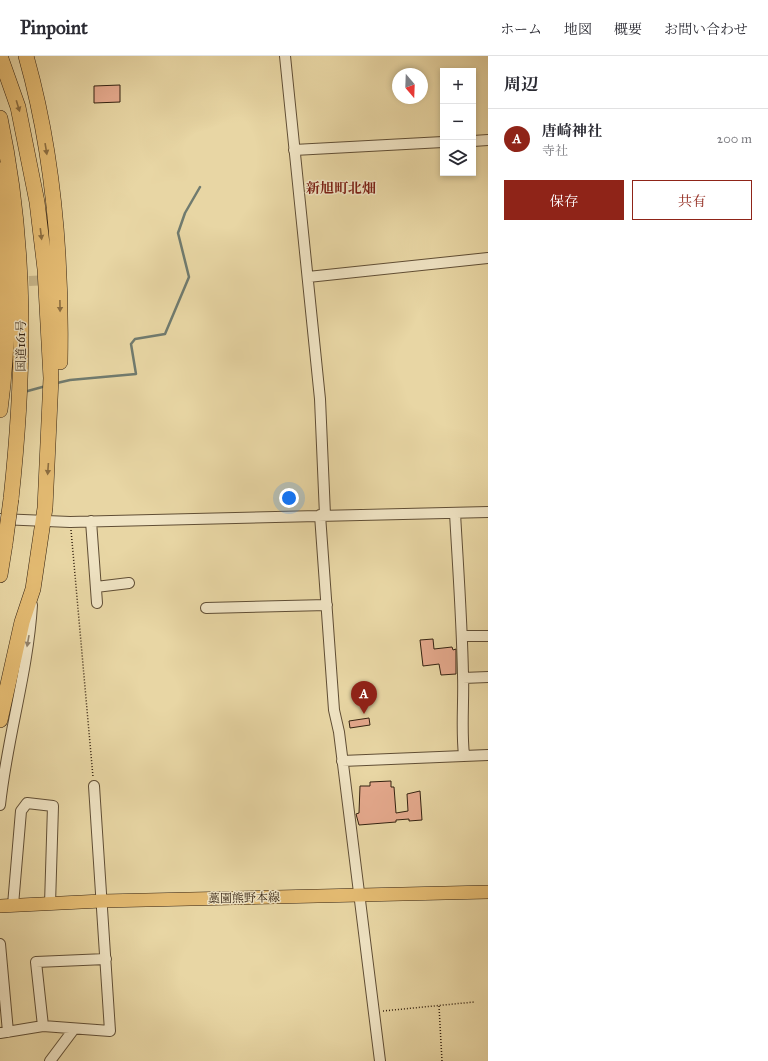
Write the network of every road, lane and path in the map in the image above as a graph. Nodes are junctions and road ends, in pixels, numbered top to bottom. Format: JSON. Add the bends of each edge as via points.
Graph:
{"nodes":[{"id":1,"x":0,"y":56,"type":"edge"},
{"id":2,"x":26,"y":56,"type":"edge"},
{"id":3,"x":285,"y":56,"type":"edge"},
{"id":4,"x":0,"y":118,"type":"edge"},
{"id":5,"x":476,"y":140,"type":"edge"},
{"id":6,"x":488,"y":140,"type":"edge"},
{"id":7,"x":440,"y":142,"type":"edge"},
{"id":8,"x":294,"y":150,"type":"junction"},
{"id":9,"x":0,"y":170,"type":"edge"},
{"id":10,"x":488,"y":258,"type":"edge"},
{"id":11,"x":308,"y":277,"type":"junction"},
{"id":12,"x":55,"y":383,"type":"junction"},
{"id":13,"x":1,"y":401,"type":"edge"},
{"id":14,"x":488,"y":512,"type":"edge"},
{"id":15,"x":455,"y":513,"type":"junction"},
{"id":16,"x":323,"y":515,"type":"junction"},
{"id":17,"x":0,"y":519,"type":"edge"},
{"id":18,"x":42,"y":520,"type":"junction"},
{"id":19,"x":91,"y":521,"type":"junction"},
{"id":20,"x":70,"y":522,"type":"junction"},
{"id":21,"x":0,"y":575,"type":"edge"},
{"id":22,"x":129,"y":583,"type":"dead end"},
{"id":23,"x":96,"y":587,"type":"junction"},
{"id":24,"x":33,"y":589,"type":"junction"},
{"id":25,"x":97,"y":603,"type":"dead end"},
{"id":26,"x":327,"y":605,"type":"junction"},
{"id":27,"x":206,"y":608,"type":"dead end"},
{"id":28,"x":462,"y":636,"type":"junction"},
{"id":29,"x":488,"y":636,"type":"edge"},
{"id":30,"x":488,"y":677,"type":"edge"},
{"id":31,"x":463,"y":678,"type":"junction"},
{"id":32,"x":0,"y":720,"type":"edge"},
{"id":33,"x":464,"y":755,"type":"junction"},
{"id":34,"x":488,"y":755,"type":"edge"},
{"id":35,"x":342,"y":761,"type":"junction"},
{"id":36,"x":94,"y":786,"type":"joint"},
{"id":37,"x":0,"y":805,"type":"edge"},
{"id":38,"x":488,"y":892,"type":"edge"},
{"id":39,"x":360,"y":895,"type":"junction"},
{"id":40,"x":102,"y":901,"type":"junction"},
{"id":41,"x":50,"y":904,"type":"junction"},
{"id":42,"x":6,"y":906,"type":"edge"},
{"id":43,"x":0,"y":950,"type":"edge"},
{"id":44,"x":106,"y":959,"type":"junction"},
{"id":45,"x":474,"y":1002,"type":"dead end"},
{"id":46,"x":439,"y":1006,"type":"junction"},
{"id":47,"x":375,"y":1012,"type":"junction"},
{"id":48,"x":42,"y":1026,"type":"junction"},
{"id":49,"x":74,"y":1029,"type":"junction"},
{"id":50,"x":4,"y":1032,"type":"edge"},
{"id":51,"x":50,"y":1061,"type":"edge"},
{"id":52,"x":380,"y":1061,"type":"edge"},
{"id":53,"x":442,"y":1061,"type":"edge"}],
"edges":[{"from":1,"to":12,"type":"highway","one_way":true,"via":[[18,107],[37,202]]},
{"from":2,"to":12,"type":"highway","one_way":true,"via":[[42,125],[53,194]]},
{"from":3,"to":8,"type":"street"},
{"from":4,"to":21,"type":"highway","name":"国道161号","bridge":true,"via":[[11,172],[18,235],[21,315],[18,434]]},
{"from":5,"to":6,"type":"street"},
{"from":7,"to":8,"type":"street"},
{"from":8,"to":11,"type":"street"},
{"from":9,"to":13,"type":"highway","via":[[8,298]]},
{"from":10,"to":11,"type":"street"},
{"from":11,"to":16,"type":"street","via":[[320,399]]},
{"from":12,"to":18,"type":"highway","one_way":true,"via":[[57,438],[49,445]]},
{"from":14,"to":15,"type":"street"},
{"from":15,"to":16,"type":"street"},
{"from":15,"to":28,"type":"street"},
{"from":16,"to":19,"type":"street"},
{"from":16,"to":26,"type":"street"},
{"from":17,"to":18,"type":"street"},
{"from":18,"to":20,"type":"street"},
{"from":18,"to":24,"type":"highway"},
{"from":19,"to":20,"type":"street"},
{"from":19,"to":23,"type":"street"},
{"from":20,"to":36,"type":"path"},
{"from":22,"to":23,"type":"street"},
{"from":23,"to":25,"type":"street"},
{"from":24,"to":32,"type":"highway","via":[[22,622]]},
{"from":24,"to":37,"type":"street","one_way":true,"via":[[32,617]]},
{"from":26,"to":27,"type":"street"},
{"from":26,"to":35,"type":"street","via":[[334,710]]},
{"from":28,"to":29,"type":"street"},
{"from":28,"to":31,"type":"street"},
{"from":30,"to":31,"type":"street"},
{"from":31,"to":33,"type":"street"},
{"from":33,"to":34,"type":"street"},
{"from":33,"to":35,"type":"street"},
{"from":35,"to":39,"type":"street"},
{"from":36,"to":40,"type":"street"},
{"from":38,"to":39,"type":"main road","name":"藁園熊野本線"},
{"from":39,"to":40,"type":"main road","name":"藁園熊野本線"},
{"from":39,"to":47,"type":"street"},
{"from":40,"to":41,"type":"main road","name":"藁園熊野本線"},
{"from":40,"to":44,"type":"street"},
{"from":41,"to":42,"type":"main road","name":"藁園熊野本線"},
{"from":41,"to":42,"type":"street","via":[[53,806],[27,803],[21,811]]},
{"from":43,"to":50,"type":"street"},
{"from":44,"to":48,"type":"street","via":[[36,962]]},
{"from":44,"to":49,"type":"street","via":[[110,1032]]},
{"from":45,"to":46,"type":"path"},
{"from":46,"to":47,"type":"path"},
{"from":46,"to":53,"type":"path"},
{"from":47,"to":52,"type":"street"},
{"from":48,"to":49,"type":"street"},
{"from":48,"to":50,"type":"street"},
{"from":49,"to":51,"type":"street"}]}
